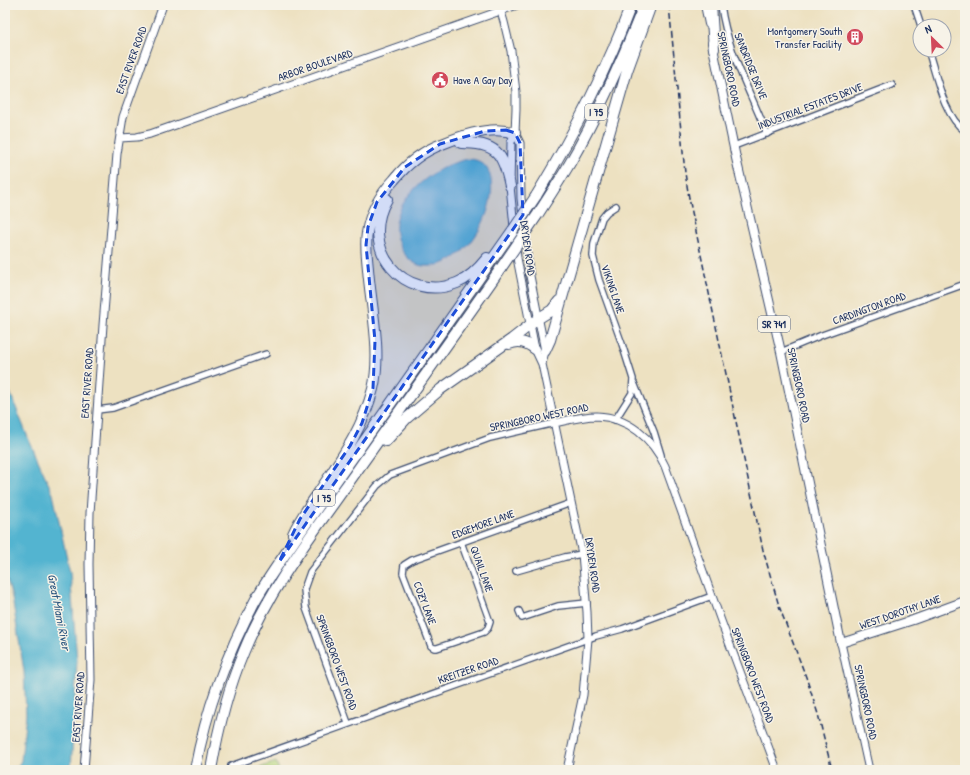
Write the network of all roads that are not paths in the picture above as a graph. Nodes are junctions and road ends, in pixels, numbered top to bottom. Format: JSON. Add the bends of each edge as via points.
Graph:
{"nodes":[{"id":1,"x":163,"y":5,"type":"edge"},
{"id":2,"x":517,"y":5,"type":"edge"},
{"id":3,"x":631,"y":5,"type":"edge"},
{"id":4,"x":644,"y":5,"type":"edge"},
{"id":5,"x":651,"y":5,"type":"edge"},
{"id":6,"x":705,"y":5,"type":"edge"},
{"id":7,"x":711,"y":5,"type":"edge"},
{"id":8,"x":721,"y":5,"type":"edge"},
{"id":9,"x":914,"y":5,"type":"edge"},
{"id":10,"x":500,"y":8,"type":"edge"},
{"id":11,"x":918,"y":18,"type":"edge"},
{"id":12,"x":714,"y":49,"type":"junction"},
{"id":13,"x":931,"y":58,"type":"edge"},
{"id":14,"x":892,"y":85,"type":"dead end"},
{"id":15,"x":965,"y":131,"type":"edge"},
{"id":16,"x":515,"y":133,"type":"junction"},
{"id":17,"x":767,"y":134,"type":"junction"},
{"id":18,"x":120,"y":138,"type":"junction"},
{"id":19,"x":461,"y":143,"type":"junction"},
{"id":20,"x":734,"y":146,"type":"junction"},
{"id":21,"x":510,"y":186,"type":"junction"},
{"id":22,"x":616,"y":206,"type":"dead end"},
{"id":23,"x":499,"y":248,"type":"junction"},
{"id":24,"x":569,"y":274,"type":"junction"},
{"id":25,"x":965,"y":284,"type":"edge"},
{"id":26,"x":539,"y":318,"type":"junction"},
{"id":27,"x":530,"y":326,"type":"junction"},
{"id":28,"x":500,"y":348,"type":"junction"},
{"id":29,"x":535,"y":349,"type":"junction"},
{"id":30,"x":545,"y":351,"type":"junction"},
{"id":31,"x":781,"y":352,"type":"junction"},
{"id":32,"x":266,"y":354,"type":"dead end"},
{"id":33,"x":542,"y":364,"type":"junction"},
{"id":34,"x":634,"y":383,"type":"junction"},
{"id":35,"x":97,"y":410,"type":"junction"},
{"id":36,"x":615,"y":420,"type":"junction"},
{"id":37,"x":554,"y":423,"type":"junction"},
{"id":38,"x":661,"y":457,"type":"junction"},
{"id":39,"x":349,"y":483,"type":"junction"},
{"id":40,"x":571,"y":503,"type":"junction"},
{"id":41,"x":461,"y":542,"type":"junction"},
{"id":42,"x":582,"y":554,"type":"junction"},
{"id":43,"x":279,"y":562,"type":"junction"},
{"id":44,"x":403,"y":566,"type":"joint"},
{"id":45,"x":516,"y":571,"type":"dead end"},
{"id":46,"x":712,"y":596,"type":"junction"},
{"id":47,"x":965,"y":601,"type":"edge"},
{"id":48,"x":587,"y":603,"type":"junction"},
{"id":49,"x":519,"y":610,"type":"dead end"},
{"id":50,"x":588,"y":639,"type":"junction"},
{"id":51,"x":841,"y":642,"type":"junction"},
{"id":52,"x":432,"y":647,"type":"joint"},
{"id":53,"x":348,"y":724,"type":"junction"},
{"id":54,"x":231,"y":766,"type":"dead end"},
{"id":55,"x":84,"y":770,"type":"edge"},
{"id":56,"x":195,"y":770,"type":"edge"},
{"id":57,"x":211,"y":770,"type":"edge"},
{"id":58,"x":567,"y":770,"type":"edge"},
{"id":59,"x":777,"y":770,"type":"edge"},
{"id":60,"x":869,"y":770,"type":"edge"}],
"edges":[{"from":1,"to":18,"type":"street","name":"EAST RIVER ROAD","via":[[126,105]]},
{"from":2,"to":10,"type":"street","name":"ARBOR BOULEVARD"},
{"from":3,"to":23,"type":"highway","number":"I 75","bridge":true,"via":[[588,105],[560,157]]},
{"from":4,"to":39,"type":"highway","number":"I 75","bridge":true,"via":[[582,141],[538,214]]},
{"from":5,"to":24,"type":"highway","via":[[627,71]]},
{"from":6,"to":12,"type":"main road","name":"SPRINGBORO ROAD","number":"SR 741"},
{"from":7,"to":12,"type":"highway"},
{"from":8,"to":17,"type":"street","name":"SANDRIDGE DRIVE","via":[[731,47]]},
{"from":9,"to":11,"type":"street"},
{"from":10,"to":16,"type":"street","name":"DRYDEN ROAD","via":[[514,70]]},
{"from":10,"to":18,"type":"street","name":"ARBOR BOULEVARD","via":[[150,134],[137,138]]},
{"from":12,"to":20,"type":"main road","name":"SPRINGBORO ROAD","number":"SR 741"},
{"from":13,"to":15,"type":"street","via":[[947,109],[959,127]]},
{"from":14,"to":17,"type":"street","name":"INDUSTRIAL ESTATES DRIVE"},
{"from":16,"to":19,"type":"highway","via":[[506,136],[484,136]]},
{"from":16,"to":21,"type":"street","name":"DRYDEN ROAD","via":[[511,142]]},
{"from":16,"to":26,"type":"street","name":"DRYDEN ROAD","via":[[520,143],[522,205]]},
{"from":16,"to":43,"type":"highway","via":[[506,130],[485,131],[440,144],[405,167],[377,202],[368,226],[366,245],[376,341],[373,388],[362,423],[350,446],[300,519]]},
{"from":17,"to":20,"type":"street","name":"INDUSTRIAL ESTATES DRIVE"},
{"from":18,"to":35,"type":"street","name":"EAST RIVER ROAD","via":[[102,325]]},
{"from":19,"to":21,"type":"highway","via":[[480,143],[497,152],[505,166]]},
{"from":19,"to":23,"type":"highway","via":[[449,146],[418,164],[393,189],[385,201],[378,224],[382,255],[389,265],[410,282],[422,286],[443,287],[458,283],[472,274]]},
{"from":20,"to":31,"type":"main road","name":"SPRINGBORO ROAD","number":"SR 741"},
{"from":21,"to":27,"type":"street","name":"DRYDEN ROAD","via":[[516,258]]},
{"from":22,"to":34,"type":"street","name":"VIKING LANE","via":[[602,218],[592,256]]},
{"from":23,"to":43,"type":"highway","number":"I 75"},
{"from":24,"to":26,"type":"highway","via":[[557,304]]},
{"from":24,"to":30,"type":"highway"},
{"from":25,"to":31,"type":"street","name":"CARDINGTON ROAD"},
{"from":26,"to":27,"type":"highway"},
{"from":26,"to":30,"type":"street","name":"DRYDEN ROAD"},
{"from":27,"to":28,"type":"highway"},
{"from":27,"to":29,"type":"street","name":"DRYDEN ROAD"},
{"from":28,"to":29,"type":"highway","via":[[520,341]]},
{"from":28,"to":39,"type":"highway","via":[[441,389],[407,418]]},
{"from":29,"to":33,"type":"street","name":"DRYDEN ROAD"},
{"from":30,"to":33,"type":"street","name":"DRYDEN ROAD"},
{"from":31,"to":51,"type":"main road","name":"SPRINGBORO ROAD","number":"SR 741"},
{"from":32,"to":35,"type":"street","via":[[113,408]]},
{"from":33,"to":37,"type":"street","name":"DRYDEN ROAD"},
{"from":34,"to":36,"type":"street","via":[[630,398]]},
{"from":34,"to":38,"type":"street","name":"VIKING LANE"},
{"from":35,"to":55,"type":"street","name":"EAST RIVER ROAD","via":[[89,546],[91,680]]},
{"from":36,"to":37,"type":"street","name":"SPRINGBORO WEST ROAD","via":[[597,416]]},
{"from":36,"to":38,"type":"street","name":"SPRINGBORO WEST ROAD","via":[[639,432],[653,444]]},
{"from":37,"to":40,"type":"street","name":"DRYDEN ROAD"},
{"from":37,"to":53,"type":"street","name":"SPRINGBORO WEST ROAD","via":[[490,438],[390,475],[377,486],[310,572],[304,589],[306,608]]},
{"from":38,"to":46,"type":"street","name":"SPRINGBORO WEST ROAD"},
{"from":39,"to":57,"type":"highway","number":"I 75","via":[[290,567],[252,634],[227,699]]},
{"from":40,"to":41,"type":"street","name":"EDGEMORE LANE"},
{"from":40,"to":42,"type":"street","name":"DRYDEN ROAD"},
{"from":41,"to":44,"type":"street","name":"EDGEMORE LANE","via":[[412,560]]},
{"from":41,"to":52,"type":"street","name":"QUAIL LANE","via":[[490,625],[487,630],[437,648]]},
{"from":42,"to":45,"type":"street"},
{"from":42,"to":48,"type":"street","name":"DRYDEN ROAD"},
{"from":43,"to":56,"type":"highway","number":"I 75","via":[[256,598],[233,646],[209,708]]},
{"from":44,"to":52,"type":"street","name":"COZY LANE","via":[[403,573]]},
{"from":46,"to":50,"type":"street","name":"KREITZER ROAD"},
{"from":46,"to":59,"type":"street","name":"SPRINGBORO WEST ROAD"},
{"from":47,"to":51,"type":"main road","name":"WEST DOROTHY LANE"},
{"from":48,"to":49,"type":"street","via":[[558,606],[522,618]]},
{"from":48,"to":50,"type":"street","name":"DRYDEN ROAD"},
{"from":50,"to":53,"type":"street","name":"KREITZER ROAD"},
{"from":50,"to":58,"type":"street","name":"DRYDEN ROAD","via":[[583,696]]},
{"from":51,"to":60,"type":"street","name":"SPRINGBORO ROAD","number":"SR 741"},
{"from":53,"to":54,"type":"street","name":"KREITZER ROAD"}]}
